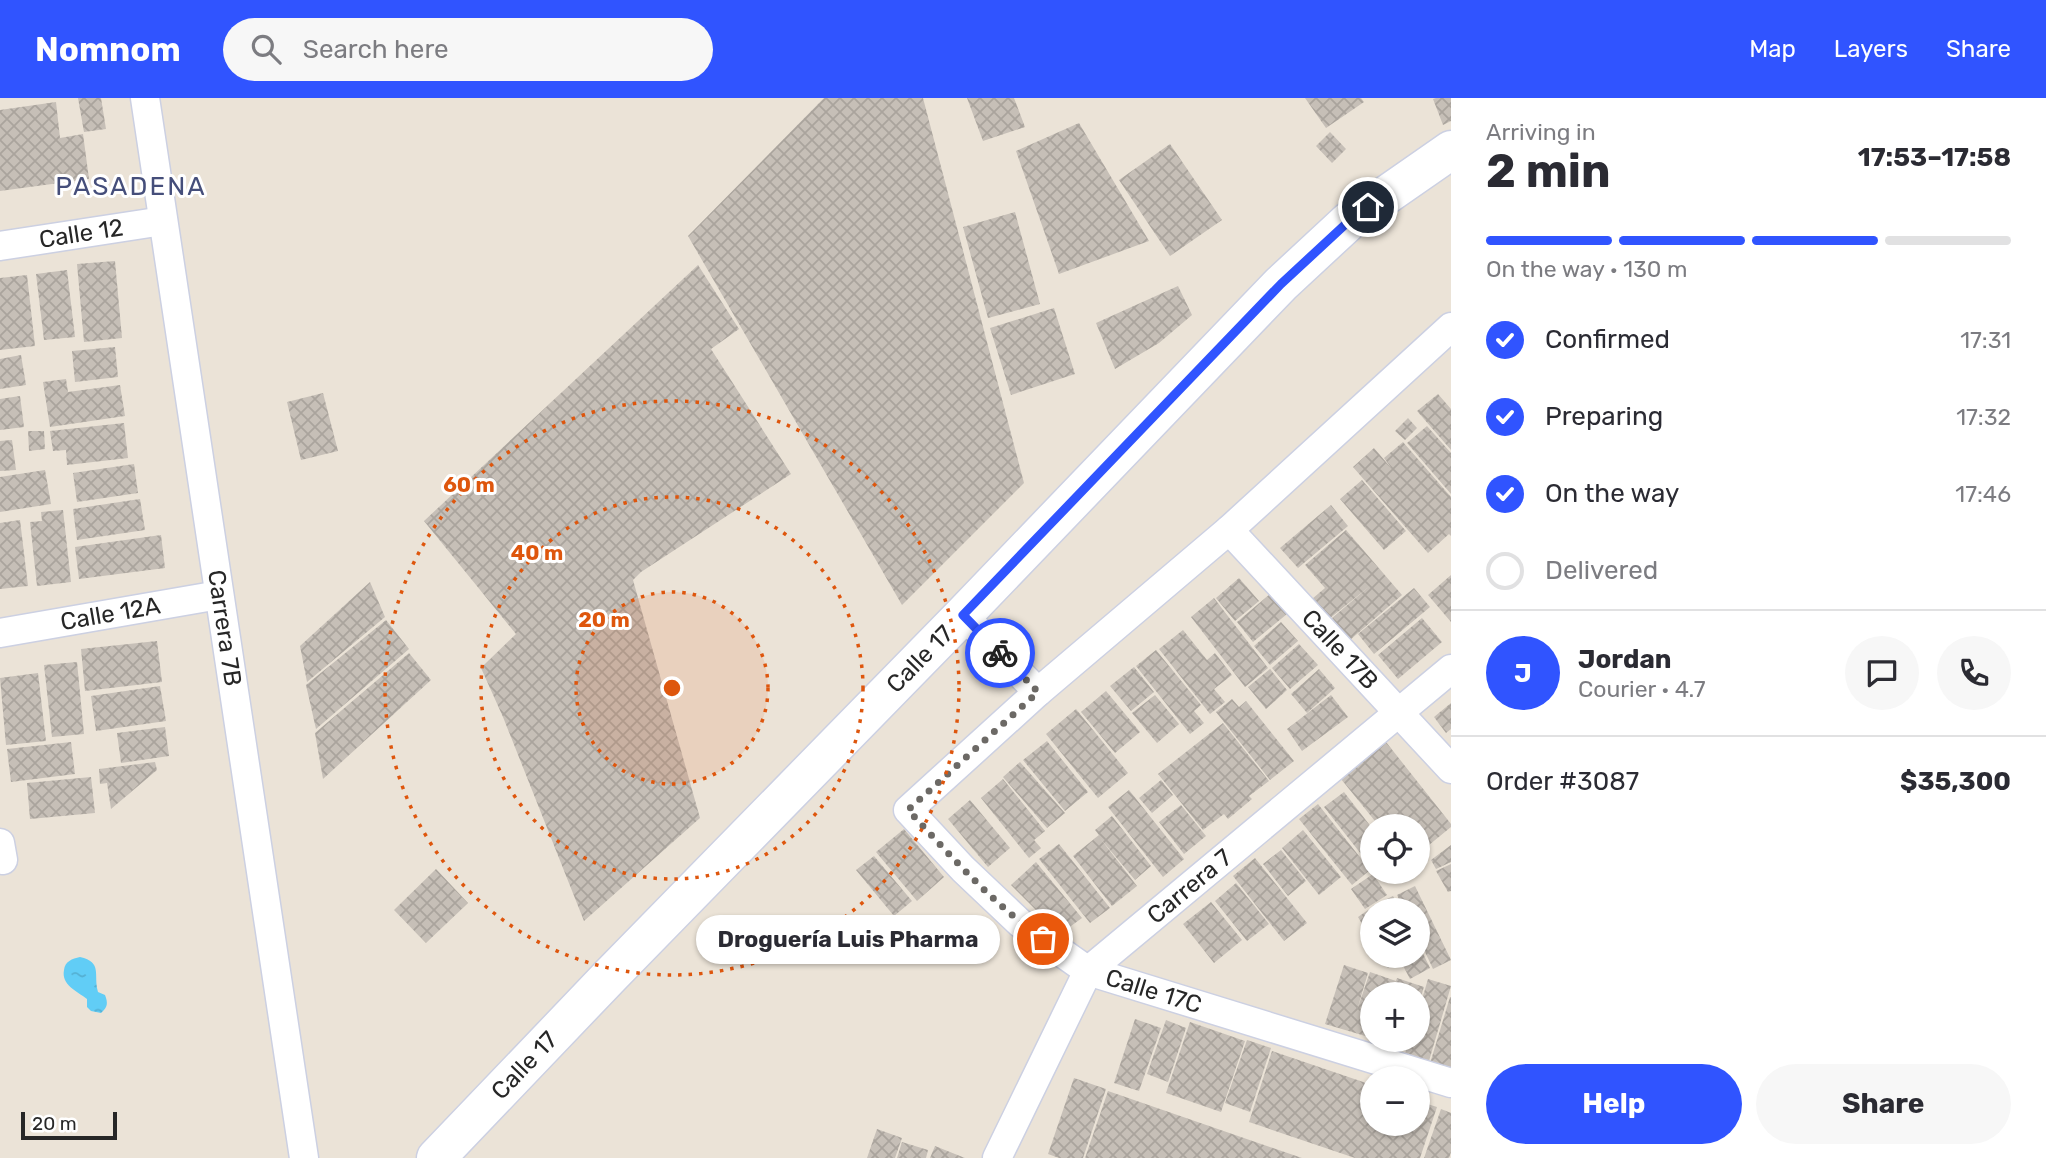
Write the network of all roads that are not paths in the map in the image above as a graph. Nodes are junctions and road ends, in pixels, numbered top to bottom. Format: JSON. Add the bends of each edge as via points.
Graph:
{"nodes":[{"id":1,"x":145,"y":98,"type":"edge"},
{"id":2,"x":1451,"y":150,"type":"edge"},
{"id":3,"x":163,"y":221,"type":"junction"},
{"id":4,"x":0,"y":246,"type":"edge"},
{"id":5,"x":1451,"y":327,"type":"edge"},
{"id":6,"x":1229,"y":530,"type":"junction"},
{"id":7,"x":219,"y":594,"type":"junction"},
{"id":8,"x":963,"y":615,"type":"junction"},
{"id":9,"x":0,"y":632,"type":"edge"},
{"id":10,"x":1451,"y":669,"type":"edge"},
{"id":11,"x":1038,"y":692,"type":"junction"},
{"id":12,"x":1399,"y":713,"type":"junction"},
{"id":13,"x":1451,"y":769,"type":"edge"},
{"id":14,"x":1088,"y":971,"type":"junction"},
{"id":15,"x":1451,"y":1083,"type":"edge"},
{"id":16,"x":304,"y":1158,"type":"edge"},
{"id":17,"x":436,"y":1158,"type":"edge"},
{"id":18,"x":997,"y":1158,"type":"edge"}],
"edges":[{"from":1,"to":3,"type":"street","name":"Carrera 7B"},
{"from":2,"to":8,"type":"main road","name":"Calle 17","via":[[1349,221],[1281,284]]},
{"from":3,"to":4,"type":"street","name":"Calle 12"},
{"from":3,"to":7,"type":"street","name":"Carrera 7B"},
{"from":5,"to":6,"type":"street"},
{"from":6,"to":11,"type":"street"},
{"from":6,"to":12,"type":"street","name":"Calle 17B"},
{"from":7,"to":9,"type":"street","name":"Calle 12A"},
{"from":7,"to":16,"type":"street","name":"Carrera 7B"},
{"from":8,"to":11,"type":"street"},
{"from":8,"to":17,"type":"main road","name":"Calle 17"},
{"from":10,"to":12,"type":"street","name":"Carrera 7"},
{"from":11,"to":14,"type":"street","name":"Calle 17C","via":[[908,810],[1020,923]]},
{"from":12,"to":13,"type":"street","name":"Calle 17B"},
{"from":12,"to":14,"type":"street","name":"Carrera 7"},
{"from":14,"to":15,"type":"street","name":"Calle 17C"},
{"from":14,"to":18,"type":"street","name":"Carrera 7"}]}
